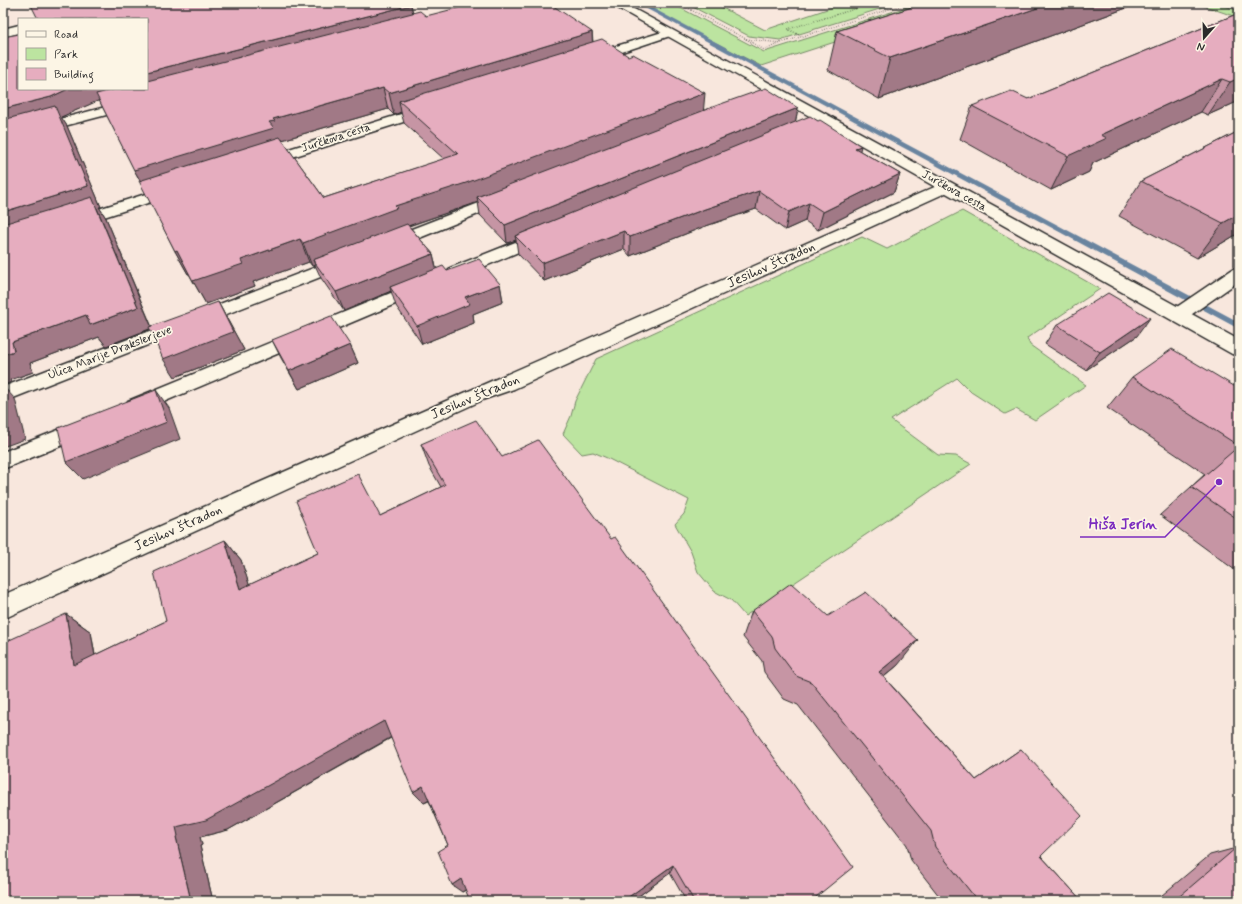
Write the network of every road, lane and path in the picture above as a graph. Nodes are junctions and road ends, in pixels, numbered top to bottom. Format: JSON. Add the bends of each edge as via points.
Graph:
{"nodes":[{"id":1,"x":615,"y":3,"type":"edge"},
{"id":2,"x":678,"y":3,"type":"edge"},
{"id":3,"x":875,"y":3,"type":"edge"},
{"id":4,"x":909,"y":3,"type":"edge"},
{"id":5,"x":1223,"y":3,"type":"edge"},
{"id":6,"x":1239,"y":8,"type":"edge"},
{"id":7,"x":18,"y":30,"type":"edge"},
{"id":8,"x":3,"y":33,"type":"edge"},
{"id":9,"x":669,"y":33,"type":"junction"},
{"id":10,"x":802,"y":36,"type":"junction"},
{"id":11,"x":746,"y":39,"type":"junction"},
{"id":12,"x":781,"y":43,"type":"junction"},
{"id":13,"x":578,"y":62,"type":"edge"},
{"id":14,"x":776,"y":92,"type":"junction"},
{"id":15,"x":758,"y":99,"type":"edge"},
{"id":16,"x":142,"y":101,"type":"edge"},
{"id":17,"x":442,"y":104,"type":"edge"},
{"id":18,"x":824,"y":119,"type":"junction"},
{"id":19,"x":807,"y":126,"type":"edge"},
{"id":20,"x":3,"y":138,"type":"edge"},
{"id":21,"x":249,"y":166,"type":"edge"},
{"id":22,"x":189,"y":185,"type":"edge"},
{"id":23,"x":946,"y":187,"type":"junction"},
{"id":24,"x":522,"y":192,"type":"edge"},
{"id":25,"x":62,"y":225,"type":"edge"},
{"id":26,"x":556,"y":230,"type":"edge"},
{"id":27,"x":1239,"y":273,"type":"edge"},
{"id":28,"x":1191,"y":306,"type":"junction"},
{"id":29,"x":1239,"y":349,"type":"edge"},
{"id":30,"x":3,"y":395,"type":"edge"},
{"id":31,"x":121,"y":412,"type":"edge"},
{"id":32,"x":99,"y":421,"type":"edge"},
{"id":33,"x":3,"y":461,"type":"edge"},
{"id":34,"x":3,"y":607,"type":"edge"}],
"edges":[{"from":1,"to":9,"type":"street","name":"Jurčkova cesta"},
{"from":2,"to":11,"type":"path"},
{"from":3,"to":10,"type":"path","via":[[788,29]]},
{"from":4,"to":10,"type":"path"},
{"from":5,"to":6,"type":"path"},
{"from":7,"to":8,"type":"street"},
{"from":9,"to":13,"type":"lane"},
{"from":9,"to":14,"type":"street","name":"Jurčkova cesta"},
{"from":10,"to":12,"type":"path"},
{"from":11,"to":12,"type":"path"},
{"from":11,"to":12,"type":"path","via":[[764,50]]},
{"from":14,"to":15,"type":"lane"},
{"from":14,"to":18,"type":"street","name":"Jurčkova cesta"},
{"from":16,"to":20,"type":"lane"},
{"from":17,"to":21,"type":"lane","name":"Jurčkova cesta"},
{"from":18,"to":19,"type":"lane"},
{"from":18,"to":23,"type":"street","name":"Jurčkova cesta"},
{"from":22,"to":25,"type":"lane"},
{"from":23,"to":28,"type":"street","name":"Jurčkova cesta"},
{"from":23,"to":34,"type":"street","name":"Jesihov štradon"},
{"from":24,"to":30,"type":"lane","name":"Ulica Marije Drakslerjeve"},
{"from":26,"to":31,"type":"lane"},
{"from":27,"to":28,"type":"street"},
{"from":28,"to":29,"type":"street","name":"Jurčkova cesta"},
{"from":32,"to":33,"type":"lane"}]}
